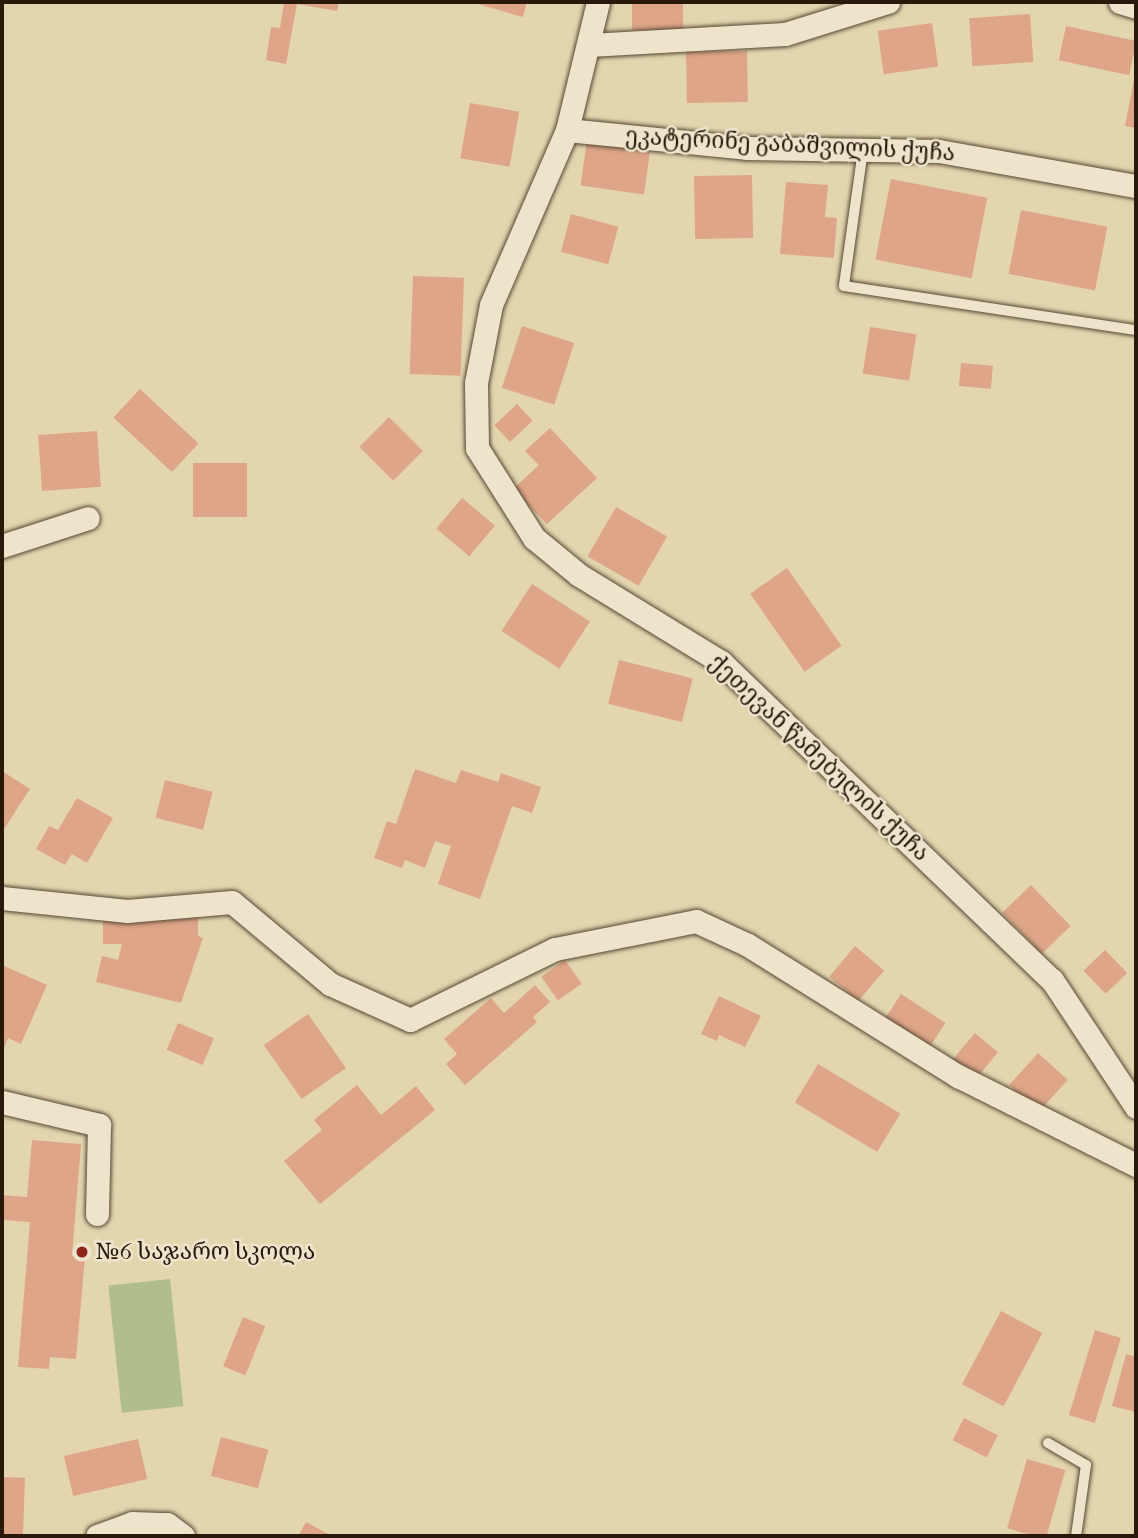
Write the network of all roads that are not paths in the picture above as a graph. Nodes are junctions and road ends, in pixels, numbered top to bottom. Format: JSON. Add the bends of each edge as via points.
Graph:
{"nodes":[{"id":1,"x":598,"y":2,"type":"edge"},
{"id":2,"x":888,"y":2,"type":"edge"},
{"id":3,"x":1120,"y":2,"type":"edge"},
{"id":4,"x":1136,"y":7,"type":"edge"},
{"id":5,"x":589,"y":45,"type":"junction"},
{"id":6,"x":567,"y":130,"type":"junction"},
{"id":7,"x":863,"y":150,"type":"junction"},
{"id":8,"x":1136,"y":186,"type":"edge"},
{"id":9,"x":1136,"y":330,"type":"edge"},
{"id":10,"x":88,"y":517,"type":"dead end"},
{"id":11,"x":2,"y":546,"type":"edge"},
{"id":12,"x":2,"y":898,"type":"edge"},
{"id":13,"x":2,"y":1102,"type":"edge"},
{"id":14,"x":1136,"y":1107,"type":"edge"},
{"id":15,"x":1136,"y":1165,"type":"edge"},
{"id":16,"x":97,"y":1214,"type":"dead end"},
{"id":17,"x":1048,"y":1443,"type":"dead end"},
{"id":18,"x":97,"y":1536,"type":"edge"},
{"id":19,"x":183,"y":1536,"type":"edge"},
{"id":20,"x":1076,"y":1536,"type":"edge"}],
"edges":[{"from":1,"to":5,"type":"street","name":"ქეთევან წამებულის ქუჩა"},
{"from":2,"to":5,"type":"street","via":[[785,34]]},
{"from":3,"to":4,"type":"street"},
{"from":5,"to":6,"type":"street","name":"ქეთევან წამებულის ქუჩა"},
{"from":6,"to":7,"type":"street","name":"ეკატერინე გაბაშვილის ქუჩა","via":[[746,148]]},
{"from":6,"to":14,"type":"street","name":"ქეთევან წამებულის ქუჩა","via":[[491,305],[475,383],[477,448],[534,538],[579,575],[721,662],[1052,980]]},
{"from":7,"to":8,"type":"street","name":"ეკატერინე გაბაშვილის ქუჩა","via":[[939,151]]},
{"from":7,"to":9,"type":"lane","via":[[845,286]]},
{"from":10,"to":11,"type":"street"},
{"from":12,"to":15,"type":"street","via":[[127,911],[232,902],[330,984],[410,1020],[555,949],[696,921],[748,945],[958,1076]]},
{"from":13,"to":16,"type":"street","via":[[99,1125]]},
{"from":17,"to":20,"type":"lane","via":[[1086,1465]]},
{"from":18,"to":19,"type":"street","via":[[132,1523],[167,1524]]}]}
